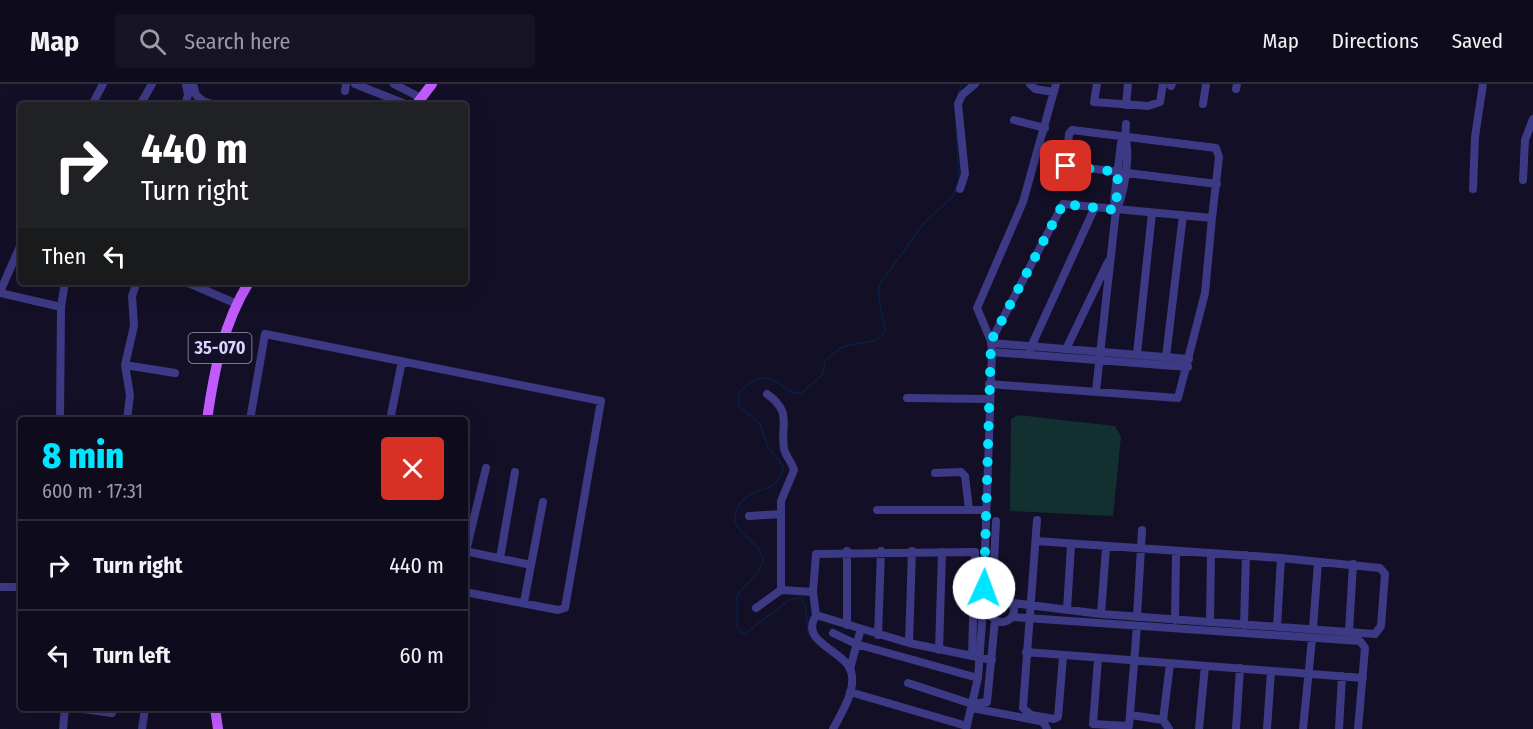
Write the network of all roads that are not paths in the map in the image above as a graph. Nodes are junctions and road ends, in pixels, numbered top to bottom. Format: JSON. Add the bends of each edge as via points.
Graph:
{"nodes":[{"id":1,"x":103,"y":84,"type":"edge"},
{"id":2,"x":152,"y":84,"type":"edge"},
{"id":3,"x":186,"y":84,"type":"edge"},
{"id":4,"x":193,"y":84,"type":"edge"},
{"id":5,"x":355,"y":84,"type":"edge"},
{"id":6,"x":394,"y":84,"type":"edge"},
{"id":7,"x":432,"y":84,"type":"edge"},
{"id":8,"x":975,"y":84,"type":"edge"},
{"id":9,"x":1030,"y":84,"type":"edge"},
{"id":10,"x":1097,"y":84,"type":"edge"},
{"id":11,"x":1128,"y":84,"type":"edge"},
{"id":12,"x":1206,"y":84,"type":"edge"},
{"id":13,"x":1483,"y":84,"type":"edge"},
{"id":14,"x":1169,"y":85,"type":"edge"},
{"id":15,"x":1055,"y":88,"type":"edge"},
{"id":16,"x":94,"y":102,"type":"edge"},
{"id":17,"x":143,"y":102,"type":"edge"},
{"id":18,"x":186,"y":102,"type":"edge"},
{"id":19,"x":202,"y":102,"type":"edge"},
{"id":20,"x":400,"y":102,"type":"edge"},
{"id":21,"x":418,"y":102,"type":"edge"},
{"id":22,"x":1203,"y":104,"type":"dead end"},
{"id":23,"x":1126,"y":105,"type":"junction"},
{"id":24,"x":1533,"y":119,"type":"edge"},
{"id":25,"x":1014,"y":120,"type":"dead end"},
{"id":26,"x":1126,"y":124,"type":"dead end"},
{"id":27,"x":1045,"y":128,"type":"junction"},
{"id":28,"x":1125,"y":138,"type":"junction"},
{"id":29,"x":1054,"y":164,"type":"dead end"},
{"id":30,"x":1066,"y":166,"type":"junction"},
{"id":31,"x":1121,"y":172,"type":"junction"},
{"id":32,"x":1523,"y":180,"type":"dead end"},
{"id":33,"x":1217,"y":184,"type":"junction"},
{"id":34,"x":960,"y":189,"type":"dead end"},
{"id":35,"x":1473,"y":189,"type":"dead end"},
{"id":36,"x":1095,"y":207,"type":"junction"},
{"id":37,"x":1116,"y":210,"type":"junction"},
{"id":38,"x":1152,"y":213,"type":"junction"},
{"id":39,"x":1183,"y":215,"type":"junction"},
{"id":40,"x":1212,"y":218,"type":"junction"},
{"id":41,"x":18,"y":250,"type":"edge"},
{"id":42,"x":1111,"y":256,"type":"junction"},
{"id":43,"x":65,"y":285,"type":"edge"},
{"id":44,"x":136,"y":285,"type":"edge"},
{"id":45,"x":193,"y":285,"type":"edge"},
{"id":46,"x":247,"y":285,"type":"edge"},
{"id":47,"x":0,"y":293,"type":"edge"},
{"id":48,"x":237,"y":304,"type":"junction"},
{"id":49,"x":61,"y":307,"type":"junction"},
{"id":50,"x":1030,"y":344,"type":"junction"},
{"id":51,"x":991,"y":345,"type":"junction"},
{"id":52,"x":1067,"y":347,"type":"junction"},
{"id":53,"x":1030,"y":354,"type":"junction"},
{"id":54,"x":1137,"y":354,"type":"junction"},
{"id":55,"x":1100,"y":355,"type":"junction"},
{"id":56,"x":1166,"y":357,"type":"junction"},
{"id":57,"x":402,"y":361,"type":"junction"},
{"id":58,"x":1188,"y":363,"type":"junction"},
{"id":59,"x":125,"y":365,"type":"junction"},
{"id":60,"x":175,"y":373,"type":"dead end"},
{"id":61,"x":989,"y":384,"type":"junction"},
{"id":62,"x":1096,"y":391,"type":"junction"},
{"id":63,"x":767,"y":394,"type":"dead end"},
{"id":64,"x":907,"y":398,"type":"dead end"},
{"id":65,"x":989,"y":399,"type":"junction"},
{"id":66,"x":60,"y":417,"type":"edge"},
{"id":67,"x":127,"y":417,"type":"edge"},
{"id":68,"x":207,"y":417,"type":"edge"},
{"id":69,"x":250,"y":417,"type":"edge"},
{"id":70,"x":391,"y":417,"type":"edge"},
{"id":71,"x":486,"y":468,"type":"dead end"},
{"id":72,"x":515,"y":472,"type":"dead end"},
{"id":73,"x":935,"y":473,"type":"dead end"},
{"id":74,"x":543,"y":502,"type":"dead end"},
{"id":75,"x":877,"y":510,"type":"dead end"},
{"id":76,"x":969,"y":510,"type":"junction"},
{"id":77,"x":986,"y":510,"type":"junction"},
{"id":78,"x":781,"y":514,"type":"junction"},
{"id":79,"x":748,"y":516,"type":"dead end"},
{"id":80,"x":996,"y":520,"type":"dead end"},
{"id":81,"x":1037,"y":520,"type":"dead end"},
{"id":82,"x":986,"y":530,"type":"junction"},
{"id":83,"x":996,"y":530,"type":"junction"},
{"id":84,"x":1142,"y":530,"type":"dead end"},
{"id":85,"x":1036,"y":541,"type":"junction"},
{"id":86,"x":468,"y":543,"type":"edge"},
{"id":87,"x":1071,"y":545,"type":"junction"},
{"id":88,"x":1106,"y":548,"type":"junction"},
{"id":89,"x":1141,"y":550,"type":"junction"},
{"id":90,"x":468,"y":551,"type":"edge"},
{"id":91,"x":847,"y":551,"type":"junction"},
{"id":92,"x":881,"y":551,"type":"junction"},
{"id":93,"x":912,"y":551,"type":"junction"},
{"id":94,"x":942,"y":552,"type":"junction"},
{"id":95,"x":1176,"y":553,"type":"junction"},
{"id":96,"x":1211,"y":553,"type":"junction"},
{"id":97,"x":1245,"y":555,"type":"junction"},
{"id":98,"x":500,"y":558,"type":"junction"},
{"id":99,"x":1281,"y":558,"type":"junction"},
{"id":100,"x":1318,"y":562,"type":"junction"},
{"id":101,"x":1353,"y":564,"type":"junction"},
{"id":102,"x":531,"y":565,"type":"junction"},
{"id":103,"x":0,"y":587,"type":"edge"},
{"id":104,"x":18,"y":587,"type":"edge"},
{"id":105,"x":781,"y":590,"type":"junction"},
{"id":106,"x":813,"y":592,"type":"junction"},
{"id":107,"x":468,"y":593,"type":"edge"},
{"id":108,"x":524,"y":602,"type":"junction"},
{"id":109,"x":1013,"y":603,"type":"junction"},
{"id":110,"x":1031,"y":606,"type":"junction"},
{"id":111,"x":988,"y":607,"type":"junction"},
{"id":112,"x":756,"y":608,"type":"dead end"},
{"id":113,"x":1066,"y":610,"type":"junction"},
{"id":114,"x":1101,"y":614,"type":"junction"},
{"id":115,"x":1012,"y":617,"type":"junction"},
{"id":116,"x":1030,"y":618,"type":"junction"},
{"id":117,"x":814,"y":619,"type":"dead end"},
{"id":118,"x":995,"y":620,"type":"junction"},
{"id":119,"x":1175,"y":620,"type":"junction"},
{"id":120,"x":1137,"y":621,"type":"junction"},
{"id":121,"x":1210,"y":622,"type":"junction"},
{"id":122,"x":1156,"y":623,"type":"junction"},
{"id":123,"x":847,"y":625,"type":"junction"},
{"id":124,"x":1244,"y":625,"type":"junction"},
{"id":125,"x":1277,"y":626,"type":"junction"},
{"id":126,"x":1293,"y":627,"type":"junction"},
{"id":127,"x":1313,"y":628,"type":"junction"},
{"id":128,"x":860,"y":632,"type":"dead end"},
{"id":129,"x":1349,"y":632,"type":"junction"},
{"id":130,"x":833,"y":633,"type":"dead end"},
{"id":131,"x":878,"y":635,"type":"junction"},
{"id":132,"x":1328,"y":635,"type":"junction"},
{"id":133,"x":1292,"y":637,"type":"junction"},
{"id":134,"x":1312,"y":639,"type":"junction"},
{"id":135,"x":909,"y":643,"type":"junction"},
{"id":136,"x":856,"y":644,"type":"junction"},
{"id":137,"x":939,"y":650,"type":"junction"},
{"id":138,"x":1026,"y":652,"type":"junction"},
{"id":139,"x":976,"y":657,"type":"junction"},
{"id":140,"x":1063,"y":657,"type":"junction"},
{"id":141,"x":992,"y":660,"type":"junction"},
{"id":142,"x":1098,"y":660,"type":"junction"},
{"id":143,"x":1133,"y":662,"type":"junction"},
{"id":144,"x":1170,"y":664,"type":"junction"},
{"id":145,"x":1204,"y":666,"type":"junction"},
{"id":146,"x":1240,"y":668,"type":"junction"},
{"id":147,"x":850,"y":669,"type":"junction"},
{"id":148,"x":1271,"y":671,"type":"junction"},
{"id":149,"x":1309,"y":674,"type":"junction"},
{"id":150,"x":1342,"y":676,"type":"junction"},
{"id":151,"x":978,"y":678,"type":"junction"},
{"id":152,"x":1363,"y":678,"type":"junction"},
{"id":153,"x":908,"y":683,"type":"dead end"},
{"id":154,"x":850,"y":692,"type":"junction"},
{"id":155,"x":972,"y":706,"type":"junction"},
{"id":156,"x":65,"y":711,"type":"edge"},
{"id":157,"x":97,"y":711,"type":"edge"},
{"id":158,"x":144,"y":711,"type":"edge"},
{"id":159,"x":216,"y":711,"type":"edge"},
{"id":160,"x":111,"y":713,"type":"dead end"},
{"id":161,"x":1131,"y":715,"type":"junction"},
{"id":162,"x":1163,"y":720,"type":"junction"},
{"id":163,"x":967,"y":728,"type":"edge"},
{"id":164,"x":63,"y":729,"type":"edge"},
{"id":165,"x":142,"y":729,"type":"edge"},
{"id":166,"x":218,"y":729,"type":"edge"},
{"id":167,"x":833,"y":729,"type":"edge"},
{"id":168,"x":1047,"y":729,"type":"edge"},
{"id":169,"x":1168,"y":729,"type":"edge"},
{"id":170,"x":1199,"y":729,"type":"edge"},
{"id":171,"x":1236,"y":729,"type":"edge"},
{"id":172,"x":1267,"y":729,"type":"edge"},
{"id":173,"x":1303,"y":729,"type":"edge"},
{"id":174,"x":1339,"y":729,"type":"edge"},
{"id":175,"x":1358,"y":729,"type":"edge"}],
"edges":[{"from":1,"to":16,"type":"street"},
{"from":2,"to":17,"type":"street"},
{"from":3,"to":18,"type":"street"},
{"from":4,"to":19,"type":"street"},
{"from":5,"to":20,"type":"street"},
{"from":6,"to":21,"type":"street"},
{"from":7,"to":21,"type":"main road"},
{"from":8,"to":34,"type":"street","via":[[958,105],[965,174]]},
{"from":9,"to":15,"type":"street","via":[[1035,89]]},
{"from":10,"to":23,"type":"street","via":[[1094,102]]},
{"from":11,"to":23,"type":"street"},
{"from":12,"to":22,"type":"street"},
{"from":13,"to":35,"type":"street"},
{"from":14,"to":23,"type":"street","via":[[1157,105]]},
{"from":15,"to":27,"type":"street"},
{"from":24,"to":32,"type":"street","via":[[1525,140]]},
{"from":25,"to":27,"type":"street"},
{"from":26,"to":28,"type":"street"},
{"from":27,"to":51,"type":"street","via":[[1023,202],[978,300],[980,318]]},
{"from":28,"to":30,"type":"street","via":[[1070,131]]},
{"from":28,"to":31,"type":"street"},
{"from":28,"to":33,"type":"street","via":[[1216,148]]},
{"from":29,"to":30,"type":"street"},
{"from":30,"to":31,"type":"street"},
{"from":31,"to":33,"type":"street"},
{"from":31,"to":37,"type":"street","via":[[1122,201]]},
{"from":33,"to":40,"type":"street"},
{"from":36,"to":37,"type":"street"},
{"from":36,"to":50,"type":"street"},
{"from":36,"to":51,"type":"street","via":[[1061,207]]},
{"from":37,"to":38,"type":"street"},
{"from":37,"to":42,"type":"street"},
{"from":38,"to":39,"type":"street"},
{"from":38,"to":54,"type":"street"},
{"from":39,"to":40,"type":"street"},
{"from":39,"to":56,"type":"street"},
{"from":40,"to":58,"type":"street","via":[[1204,293]]},
{"from":41,"to":47,"type":"street"},
{"from":42,"to":52,"type":"street"},
{"from":42,"to":55,"type":"street"},
{"from":43,"to":49,"type":"street"},
{"from":44,"to":59,"type":"street","via":[[132,296],[134,326]]},
{"from":45,"to":48,"type":"street"},
{"from":46,"to":48,"type":"main road","number":"35-070"},
{"from":47,"to":49,"type":"street"},
{"from":48,"to":68,"type":"main road","number":"35-070","via":[[217,358]]},
{"from":49,"to":66,"type":"street"},
{"from":50,"to":51,"type":"street"},
{"from":50,"to":52,"type":"street"},
{"from":50,"to":53,"type":"street"},
{"from":51,"to":53,"type":"street"},
{"from":51,"to":61,"type":"street"},
{"from":52,"to":55,"type":"street"},
{"from":53,"to":55,"type":"street"},
{"from":54,"to":55,"type":"street"},
{"from":54,"to":56,"type":"street"},
{"from":55,"to":58,"type":"street"},
{"from":55,"to":62,"type":"street"},
{"from":56,"to":58,"type":"street"},
{"from":57,"to":69,"type":"street","via":[[265,334]]},
{"from":57,"to":70,"type":"street"},
{"from":57,"to":108,"type":"street","via":[[603,403],[565,608]]},
{"from":58,"to":62,"type":"street","via":[[1180,395],[1175,399]]},
{"from":59,"to":60,"type":"street"},
{"from":59,"to":67,"type":"street","via":[[130,395]]},
{"from":61,"to":62,"type":"street"},
{"from":61,"to":65,"type":"street"},
{"from":63,"to":78,"type":"street","via":[[783,410],[784,447],[794,470],[781,501]]},
{"from":64,"to":65,"type":"street"},
{"from":65,"to":77,"type":"street"},
{"from":71,"to":86,"type":"street"},
{"from":72,"to":98,"type":"street"},
{"from":73,"to":76,"type":"street","via":[[961,472],[965,476]]},
{"from":74,"to":102,"type":"street"},
{"from":75,"to":76,"type":"street"},
{"from":76,"to":77,"type":"street"},
{"from":77,"to":82,"type":"street"},
{"from":78,"to":79,"type":"street"},
{"from":78,"to":105,"type":"street"},
{"from":80,"to":83,"type":"street"},
{"from":81,"to":85,"type":"street"},
{"from":82,"to":83,"type":"street"},
{"from":82,"to":111,"type":"street"},
{"from":83,"to":111,"type":"street"},
{"from":84,"to":89,"type":"street"},
{"from":85,"to":87,"type":"street"},
{"from":85,"to":110,"type":"street"},
{"from":87,"to":88,"type":"street"},
{"from":87,"to":113,"type":"street"},
{"from":88,"to":89,"type":"street"},
{"from":88,"to":114,"type":"street"},
{"from":89,"to":95,"type":"street"},
{"from":89,"to":120,"type":"street"},
{"from":90,"to":98,"type":"street"},
{"from":91,"to":92,"type":"street"},
{"from":91,"to":106,"type":"street","via":[[816,554]]},
{"from":91,"to":123,"type":"street"},
{"from":92,"to":93,"type":"street"},
{"from":92,"to":131,"type":"street"},
{"from":93,"to":94,"type":"street"},
{"from":93,"to":135,"type":"street"},
{"from":94,"to":137,"type":"street"},
{"from":94,"to":139,"type":"street","via":[[976,554]]},
{"from":95,"to":96,"type":"street"},
{"from":95,"to":119,"type":"street"},
{"from":96,"to":97,"type":"street"},
{"from":96,"to":121,"type":"street"},
{"from":97,"to":99,"type":"street"},
{"from":97,"to":124,"type":"street"},
{"from":98,"to":102,"type":"street"},
{"from":99,"to":100,"type":"street"},
{"from":99,"to":125,"type":"street"},
{"from":100,"to":101,"type":"street"},
{"from":100,"to":127,"type":"street"},
{"from":101,"to":129,"type":"street"},
{"from":101,"to":129,"type":"street","via":[[1380,568],[1385,574],[1380,631]]},
{"from":102,"to":108,"type":"street"},
{"from":103,"to":104,"type":"street"},
{"from":105,"to":106,"type":"street"},
{"from":105,"to":112,"type":"street"},
{"from":106,"to":123,"type":"street","via":[[816,615]]},
{"from":107,"to":108,"type":"street"},
{"from":109,"to":110,"type":"street"},
{"from":109,"to":111,"type":"street","via":[[1005,598]]},
{"from":109,"to":115,"type":"street"},
{"from":110,"to":113,"type":"street"},
{"from":110,"to":116,"type":"street"},
{"from":111,"to":118,"type":"street"},
{"from":111,"to":139,"type":"street"},
{"from":113,"to":114,"type":"street"},
{"from":114,"to":120,"type":"street"},
{"from":115,"to":116,"type":"street"},
{"from":115,"to":118,"type":"street","via":[[1005,622]]},
{"from":116,"to":120,"type":"street"},
{"from":116,"to":138,"type":"street"},
{"from":117,"to":147,"type":"street","via":[[814,636]]},
{"from":118,"to":141,"type":"street"},
{"from":119,"to":121,"type":"street"},
{"from":119,"to":122,"type":"street"},
{"from":120,"to":122,"type":"street"},
{"from":120,"to":143,"type":"street"},
{"from":121,"to":124,"type":"street"},
{"from":122,"to":133,"type":"street"},
{"from":123,"to":131,"type":"street"},
{"from":124,"to":125,"type":"street"},
{"from":125,"to":126,"type":"street"},
{"from":126,"to":127,"type":"street"},
{"from":126,"to":133,"type":"street"},
{"from":127,"to":132,"type":"street"},
{"from":128,"to":136,"type":"street"},
{"from":129,"to":132,"type":"street"},
{"from":130,"to":136,"type":"street"},
{"from":131,"to":135,"type":"street"},
{"from":132,"to":134,"type":"street"},
{"from":132,"to":152,"type":"street","via":[[1362,643]]},
{"from":133,"to":134,"type":"street"},
{"from":134,"to":149,"type":"street"},
{"from":135,"to":137,"type":"street"},
{"from":136,"to":147,"type":"street"},
{"from":136,"to":151,"type":"street"},
{"from":137,"to":139,"type":"street"},
{"from":138,"to":140,"type":"street"},
{"from":138,"to":140,"type":"street","via":[[1023,708],[1031,715],[1054,719],[1058,717]]},
{"from":139,"to":141,"type":"street"},
{"from":139,"to":151,"type":"street"},
{"from":140,"to":142,"type":"street"},
{"from":141,"to":155,"type":"street","via":[[987,702]]},
{"from":142,"to":143,"type":"street"},
{"from":142,"to":161,"type":"street","via":[[1094,724],[1126,727]]},
{"from":143,"to":144,"type":"street"},
{"from":143,"to":161,"type":"street"},
{"from":144,"to":145,"type":"street"},
{"from":144,"to":162,"type":"street"},
{"from":145,"to":146,"type":"street"},
{"from":145,"to":170,"type":"street"},
{"from":146,"to":148,"type":"street"},
{"from":146,"to":171,"type":"street"},
{"from":147,"to":154,"type":"street"},
{"from":148,"to":149,"type":"street"},
{"from":148,"to":172,"type":"street"},
{"from":149,"to":150,"type":"street"},
{"from":149,"to":173,"type":"street"},
{"from":150,"to":152,"type":"street"},
{"from":150,"to":174,"type":"street"},
{"from":151,"to":155,"type":"street"},
{"from":152,"to":175,"type":"street"},
{"from":153,"to":155,"type":"street"},
{"from":154,"to":163,"type":"street"},
{"from":154,"to":167,"type":"street"},
{"from":155,"to":163,"type":"street"},
{"from":155,"to":168,"type":"street","via":[[1040,721]]},
{"from":156,"to":164,"type":"street"},
{"from":157,"to":160,"type":"street"},
{"from":158,"to":165,"type":"street"},
{"from":159,"to":166,"type":"main road"},
{"from":161,"to":162,"type":"street"},
{"from":162,"to":169,"type":"street"}]}
